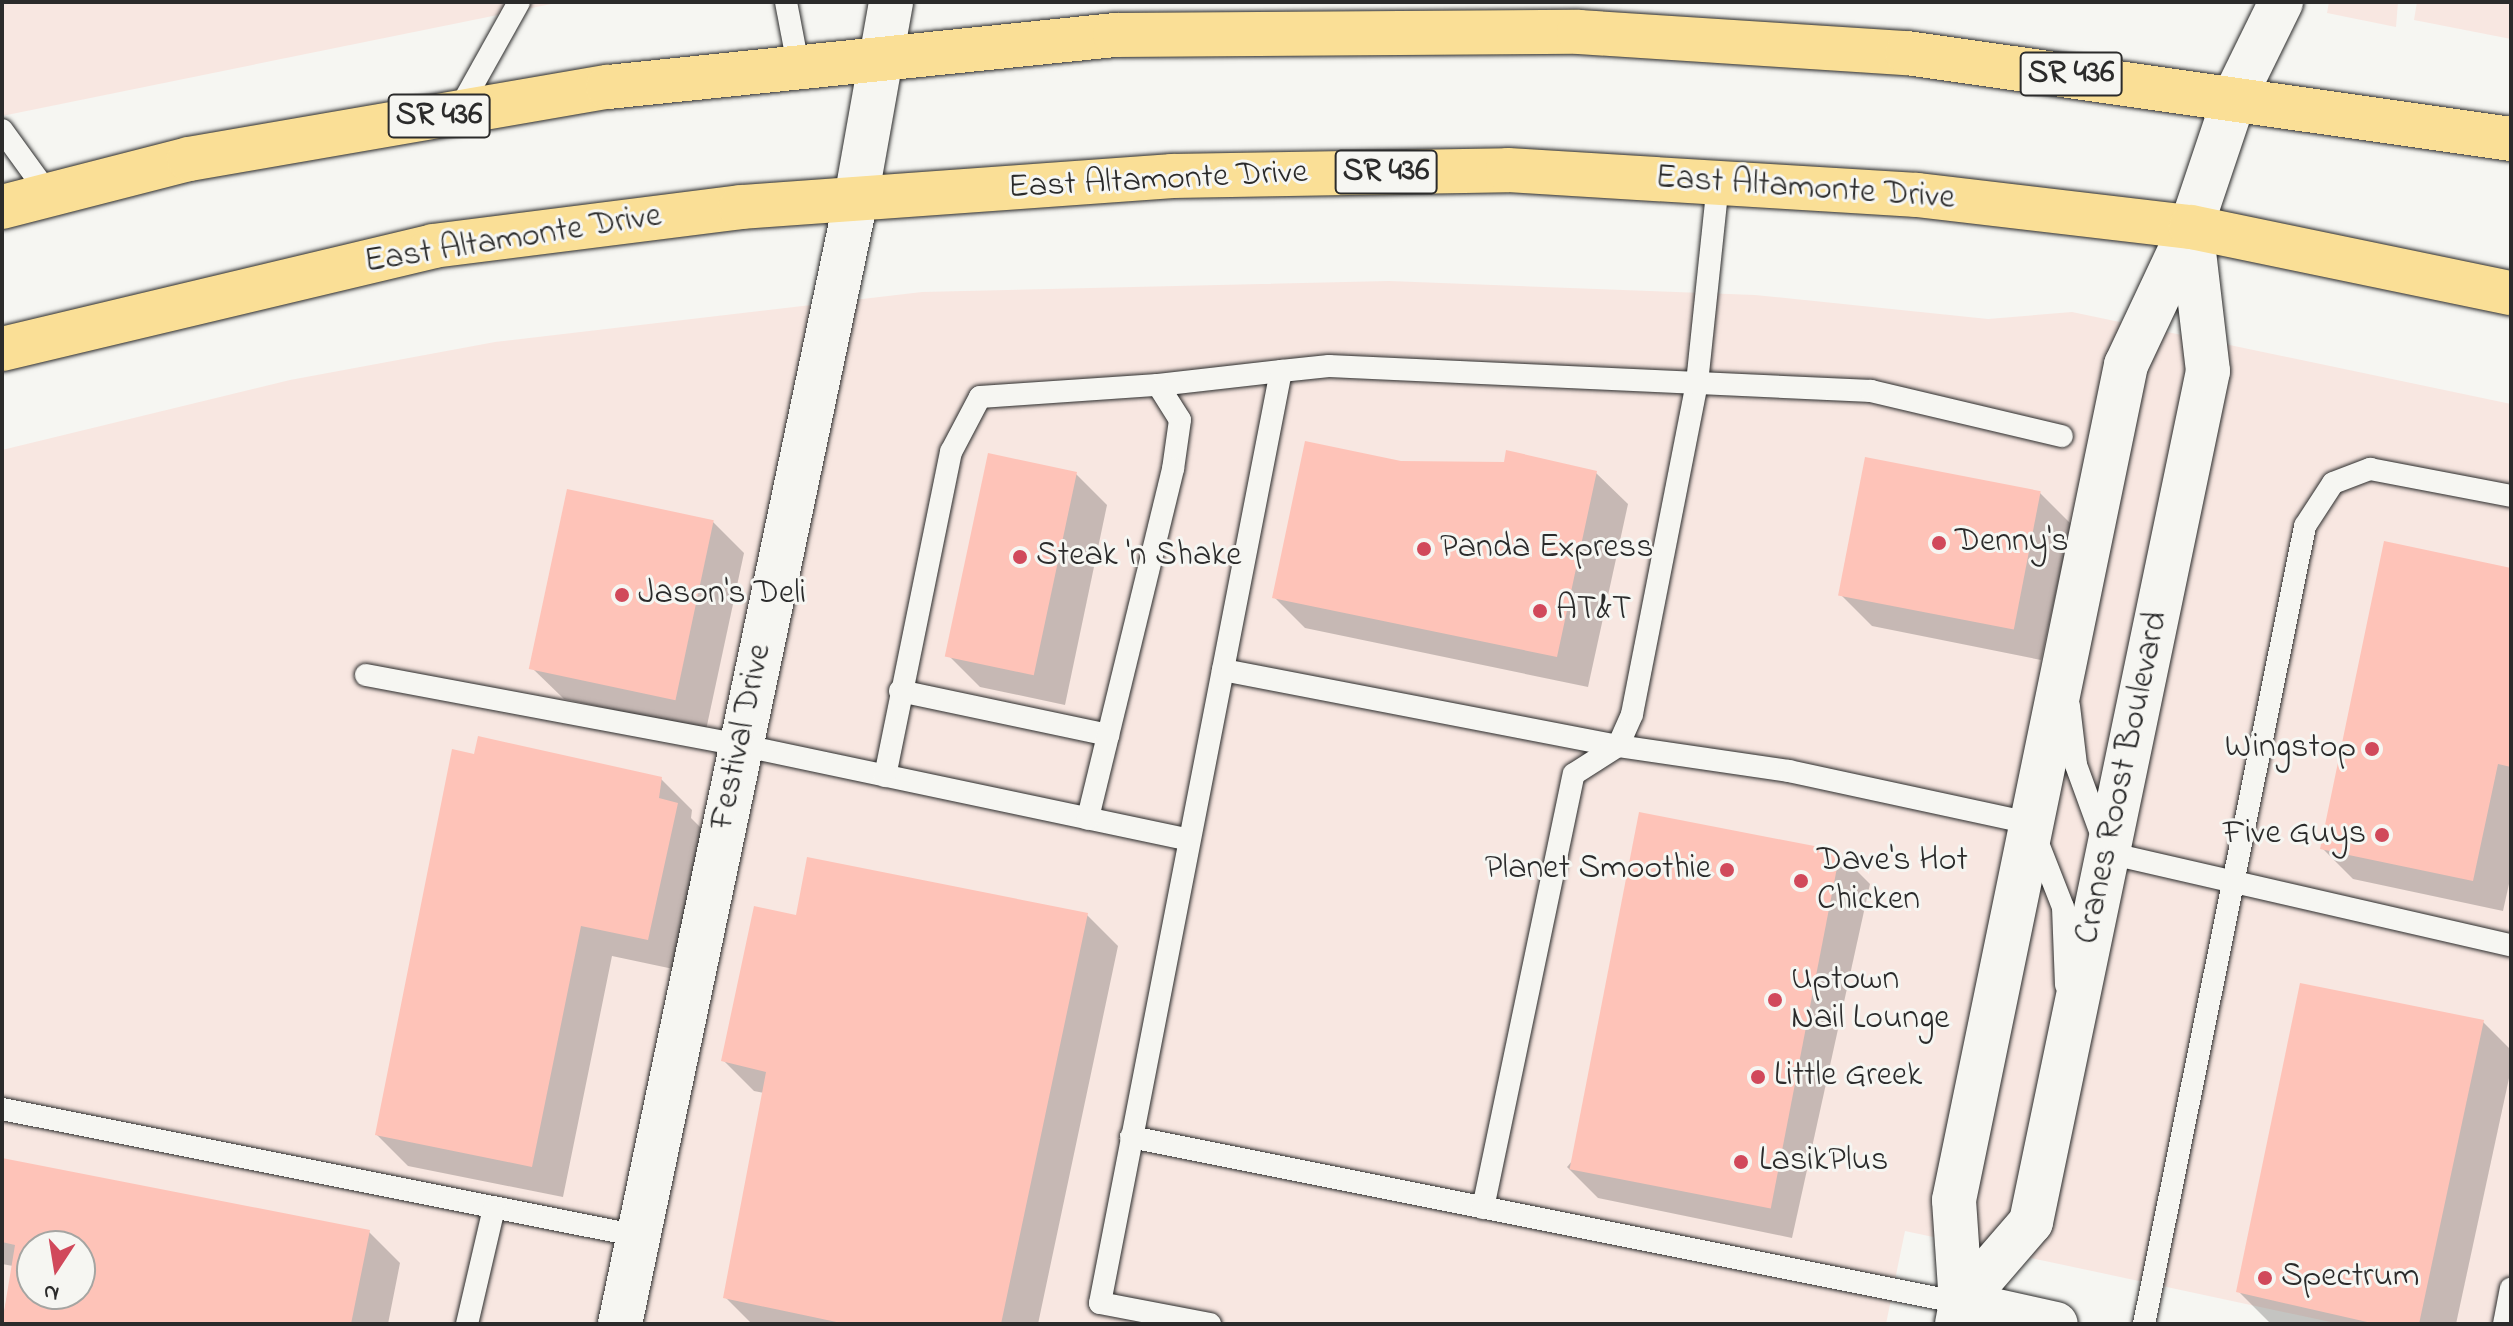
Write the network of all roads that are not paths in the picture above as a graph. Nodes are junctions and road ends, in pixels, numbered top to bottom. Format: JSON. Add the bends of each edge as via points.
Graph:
{"nodes":[{"id":1,"x":519,"y":2,"type":"edge"},
{"id":2,"x":786,"y":2,"type":"edge"},
{"id":3,"x":891,"y":2,"type":"edge"},
{"id":4,"x":2281,"y":2,"type":"edge"},
{"id":5,"x":881,"y":55,"type":"junction"},
{"id":6,"x":798,"y":65,"type":"junction"},
{"id":7,"x":2235,"y":96,"type":"junction"},
{"id":8,"x":457,"y":113,"type":"junction"},
{"id":9,"x":2,"y":130,"type":"edge"},
{"id":10,"x":2511,"y":139,"type":"edge"},
{"id":11,"x":1718,"y":183,"type":"junction"},
{"id":12,"x":49,"y":195,"type":"junction"},
{"id":13,"x":856,"y":199,"type":"junction"},
{"id":14,"x":2,"y":207,"type":"edge"},
{"id":15,"x":2191,"y":227,"type":"junction"},
{"id":16,"x":2511,"y":293,"type":"edge"},
{"id":17,"x":2,"y":349,"type":"edge"},
{"id":18,"x":1281,"y":371,"type":"junction"},
{"id":19,"x":1697,"y":383,"type":"junction"},
{"id":20,"x":1158,"y":385,"type":"junction"},
{"id":21,"x":2062,"y":436,"type":"dead end"},
{"id":22,"x":2511,"y":496,"type":"edge"},
{"id":23,"x":2065,"y":662,"type":"junction"},
{"id":24,"x":1223,"y":670,"type":"junction"},
{"id":25,"x":366,"y":675,"type":"dead end"},
{"id":26,"x":900,"y":691,"type":"junction"},
{"id":27,"x":1108,"y":735,"type":"junction"},
{"id":28,"x":740,"y":745,"type":"junction"},
{"id":29,"x":1618,"y":746,"type":"junction"},
{"id":30,"x":885,"y":776,"type":"junction"},
{"id":31,"x":1088,"y":819,"type":"junction"},
{"id":32,"x":2030,"y":823,"type":"junction"},
{"id":33,"x":1189,"y":840,"type":"junction"},
{"id":34,"x":2108,"y":853,"type":"junction"},
{"id":35,"x":2234,"y":882,"type":"junction"},
{"id":36,"x":2511,"y":945,"type":"edge"},
{"id":37,"x":2069,"y":1041,"type":"junction"},
{"id":38,"x":2,"y":1109,"type":"edge"},
{"id":39,"x":1131,"y":1137,"type":"junction"},
{"id":40,"x":494,"y":1208,"type":"junction"},
{"id":41,"x":1483,"y":1208,"type":"junction"},
{"id":42,"x":638,"y":1236,"type":"junction"},
{"id":43,"x":2511,"y":1289,"type":"edge"},
{"id":44,"x":1959,"y":1313,"type":"edge"},
{"id":45,"x":1160,"y":1319,"type":"edge"},
{"id":46,"x":467,"y":1324,"type":"edge"},
{"id":47,"x":620,"y":1324,"type":"edge"},
{"id":48,"x":1210,"y":1324,"type":"edge"},
{"id":49,"x":2056,"y":1324,"type":"edge"},
{"id":50,"x":2144,"y":1324,"type":"edge"},
{"id":51,"x":2504,"y":1324,"type":"edge"}],
"edges":[{"from":1,"to":8,"type":"lane"},
{"from":2,"to":6,"type":"lane"},
{"from":3,"to":5,"type":"street","name":"Festival Drive"},
{"from":4,"to":7,"type":"street","name":"Cranes Roost Boulevard"},
{"from":5,"to":6,"type":"main road","number":"SR 436"},
{"from":5,"to":7,"type":"main road","number":"SR 436","via":[[1115,35],[1579,32],[1907,53]]},
{"from":5,"to":13,"type":"street","name":"Festival Drive"},
{"from":6,"to":8,"type":"main road","number":"SR 436","via":[[608,87]]},
{"from":7,"to":10,"type":"main road","number":"SR 436"},
{"from":7,"to":15,"type":"street","name":"Cranes Roost Boulevard"},
{"from":8,"to":12,"type":"main road","number":"SR 436","via":[[189,159]]},
{"from":9,"to":12,"type":"lane"},
{"from":11,"to":13,"type":"main road","name":"East Altamonte Drive","number":"SR 436","via":[[1508,170],[1204,175]]},
{"from":11,"to":15,"type":"main road","name":"East Altamonte Drive","number":"SR 436","via":[[1917,195]]},
{"from":11,"to":19,"type":"lane"},
{"from":12,"to":14,"type":"main road","number":"SR 436"},
{"from":13,"to":17,"type":"main road","name":"East Altamonte Drive","number":"SR 436","via":[[741,207],[433,246]]},
{"from":13,"to":28,"type":"street","name":"Festival Drive"},
{"from":15,"to":16,"type":"main road","name":"East Altamonte Drive","number":"SR 436"},
{"from":15,"to":23,"type":"street","name":"Cranes Roost Boulevard","via":[[2126,365]]},
{"from":15,"to":34,"type":"street","name":"Cranes Roost Boulevard","via":[[2208,371]]},
{"from":18,"to":19,"type":"lane","via":[[1329,366]]},
{"from":18,"to":20,"type":"lane"},
{"from":18,"to":24,"type":"lane"},
{"from":19,"to":21,"type":"lane","via":[[1871,391]]},
{"from":19,"to":29,"type":"lane","via":[[1632,714]]},
{"from":20,"to":26,"type":"lane","via":[[980,397],[951,452]]},
{"from":20,"to":27,"type":"lane","via":[[1180,420]]},
{"from":22,"to":35,"type":"lane","via":[[2370,469],[2333,483],[2305,526]]},
{"from":23,"to":32,"type":"street","name":"Cranes Roost Boulevard"},
{"from":23,"to":34,"type":"lane","via":[[2076,765]]},
{"from":24,"to":29,"type":"lane"},
{"from":24,"to":33,"type":"lane"},
{"from":25,"to":28,"type":"lane"},
{"from":26,"to":27,"type":"lane"},
{"from":26,"to":30,"type":"lane"},
{"from":27,"to":31,"type":"lane"},
{"from":28,"to":30,"type":"lane"},
{"from":28,"to":42,"type":"street","name":"Festival Drive"},
{"from":29,"to":32,"type":"lane","via":[[1789,771]]},
{"from":29,"to":41,"type":"lane","via":[[1574,774]]},
{"from":30,"to":31,"type":"lane"},
{"from":31,"to":33,"type":"lane"},
{"from":32,"to":37,"type":"lane","via":[[2063,907]]},
{"from":32,"to":44,"type":"street","name":"Cranes Roost Boulevard","via":[[1954,1200]]},
{"from":33,"to":39,"type":"lane"},
{"from":34,"to":35,"type":"lane"},
{"from":34,"to":37,"type":"street","name":"Cranes Roost Boulevard"},
{"from":35,"to":36,"type":"lane"},
{"from":35,"to":50,"type":"lane"},
{"from":37,"to":44,"type":"street","name":"Cranes Roost Boulevard","via":[[2031,1222]]},
{"from":38,"to":40,"type":"lane"},
{"from":39,"to":41,"type":"lane"},
{"from":39,"to":45,"type":"lane","via":[[1100,1303]]},
{"from":40,"to":42,"type":"lane"},
{"from":40,"to":46,"type":"lane"},
{"from":41,"to":44,"type":"lane"},
{"from":42,"to":47,"type":"street","name":"Festival Drive"},
{"from":43,"to":51,"type":"lane"},
{"from":44,"to":49,"type":"street"},
{"from":45,"to":48,"type":"lane"}]}
